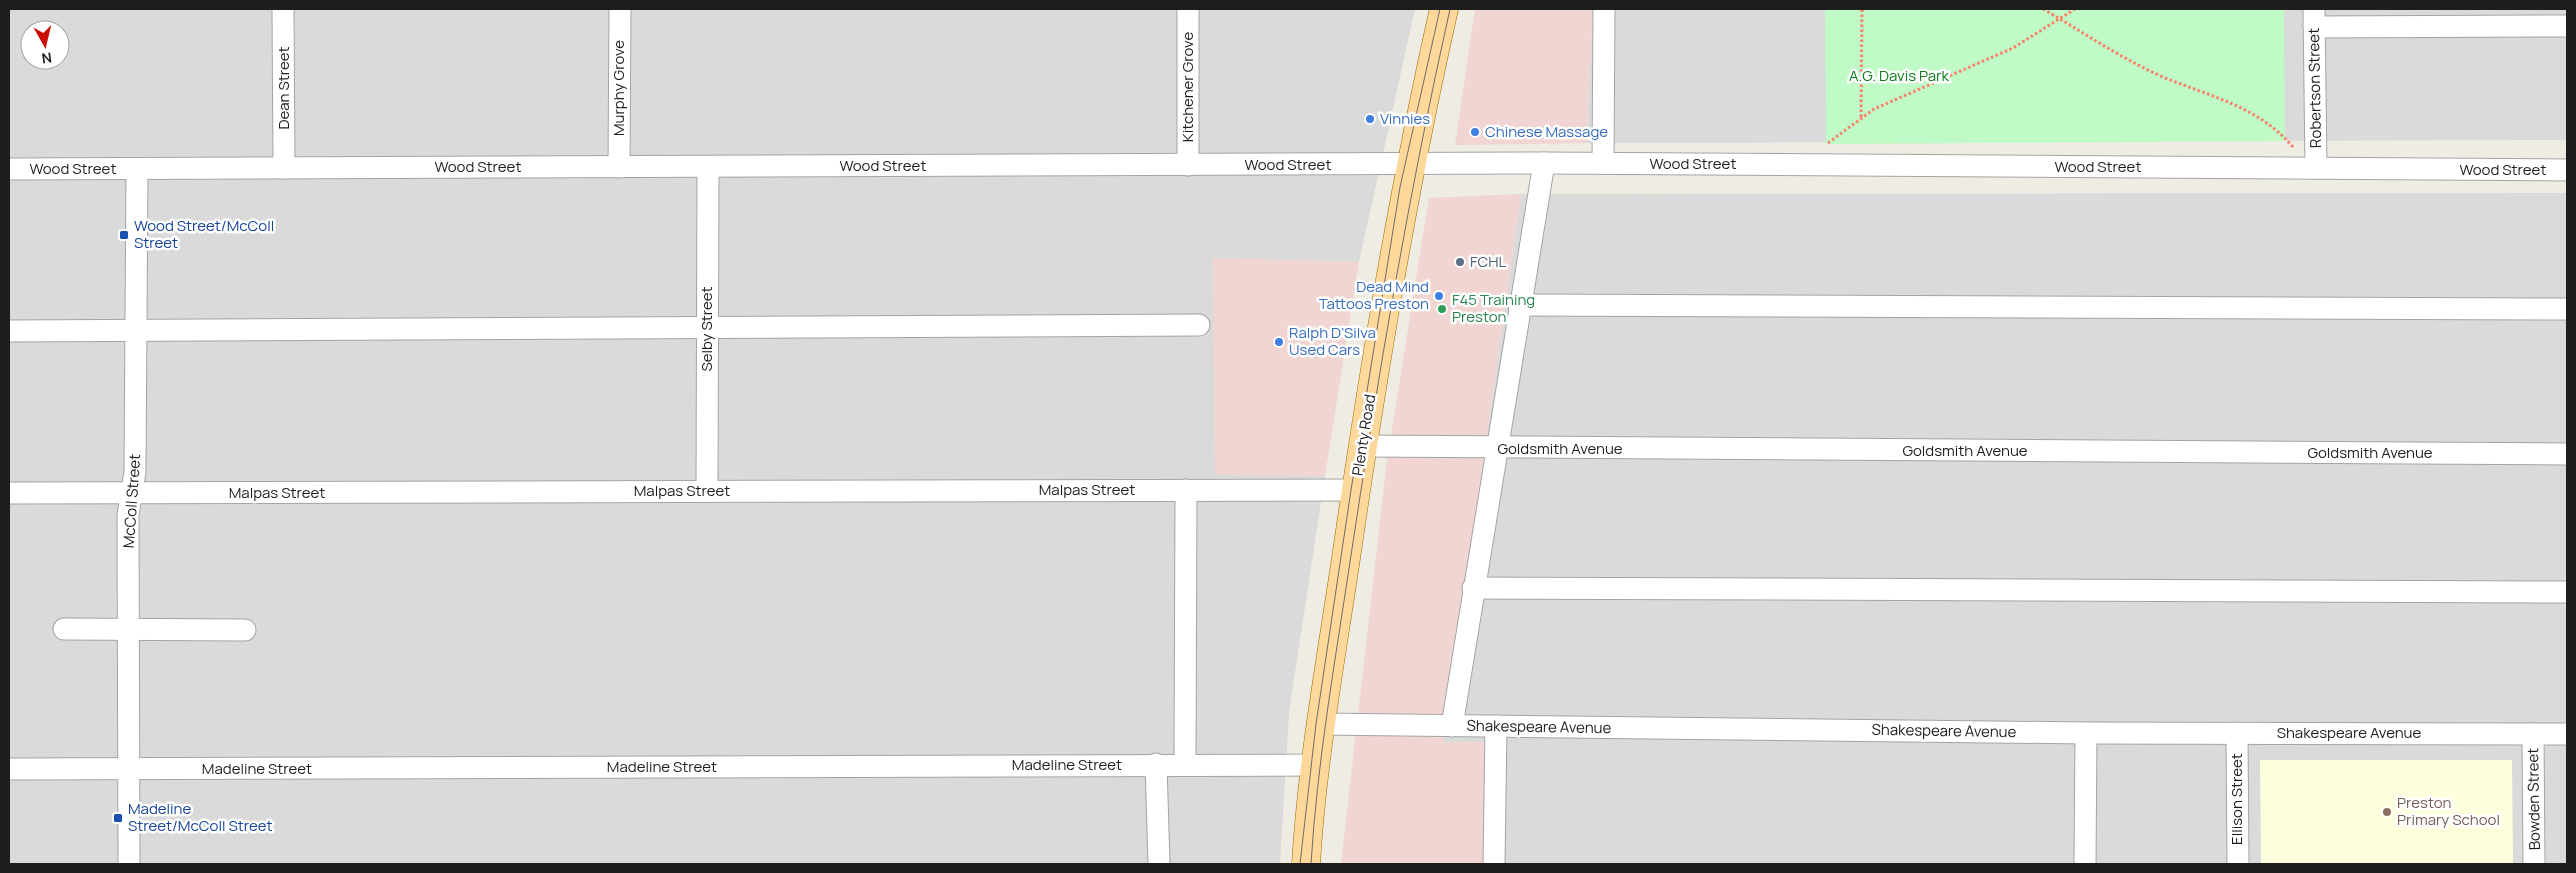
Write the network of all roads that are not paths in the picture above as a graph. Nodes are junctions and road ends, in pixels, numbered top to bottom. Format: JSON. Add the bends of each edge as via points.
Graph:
{"nodes":[{"id":1,"x":283,"y":9,"type":"edge"},
{"id":2,"x":620,"y":9,"type":"edge"},
{"id":3,"x":1188,"y":9,"type":"edge"},
{"id":4,"x":1444,"y":9,"type":"edge"},
{"id":5,"x":1604,"y":9,"type":"edge"},
{"id":6,"x":2465,"y":17,"type":"edge"},
{"id":7,"x":2314,"y":18,"type":"edge"},
{"id":8,"x":2567,"y":26,"type":"edge"},
{"id":9,"x":1544,"y":163,"type":"junction"},
{"id":10,"x":1410,"y":164,"type":"junction"},
{"id":11,"x":1603,"y":164,"type":"junction"},
{"id":12,"x":1188,"y":165,"type":"junction"},
{"id":13,"x":619,"y":167,"type":"junction"},
{"id":14,"x":708,"y":167,"type":"junction"},
{"id":15,"x":284,"y":168,"type":"junction"},
{"id":16,"x":2316,"y":168,"type":"junction"},
{"id":17,"x":9,"y":169,"type":"edge"},
{"id":18,"x":137,"y":169,"type":"junction"},
{"id":19,"x":2567,"y":170,"type":"edge"},
{"id":20,"x":1519,"y":305,"type":"junction"},
{"id":21,"x":2567,"y":309,"type":"edge"},
{"id":22,"x":1199,"y":325,"type":"dead end"},
{"id":23,"x":707,"y":327,"type":"junction"},
{"id":24,"x":9,"y":331,"type":"edge"},
{"id":25,"x":136,"y":332,"type":"junction"},
{"id":26,"x":1362,"y":446,"type":"junction"},
{"id":27,"x":1498,"y":449,"type":"junction"},
{"id":28,"x":2567,"y":454,"type":"edge"},
{"id":29,"x":1186,"y":490,"type":"junction"},
{"id":30,"x":1356,"y":490,"type":"junction"},
{"id":31,"x":707,"y":491,"type":"junction"},
{"id":32,"x":132,"y":492,"type":"junction"},
{"id":33,"x":9,"y":493,"type":"edge"},
{"id":34,"x":1473,"y":588,"type":"junction"},
{"id":35,"x":2567,"y":592,"type":"edge"},
{"id":36,"x":64,"y":629,"type":"dead end"},
{"id":37,"x":129,"y":629,"type":"junction"},
{"id":38,"x":244,"y":630,"type":"dead end"},
{"id":39,"x":1321,"y":724,"type":"junction"},
{"id":40,"x":1452,"y":726,"type":"junction"},
{"id":41,"x":1496,"y":726,"type":"junction"},
{"id":42,"x":2086,"y":733,"type":"junction"},
{"id":43,"x":2237,"y":733,"type":"junction"},
{"id":44,"x":2533,"y":734,"type":"junction"},
{"id":45,"x":2567,"y":734,"type":"edge"},
{"id":46,"x":1156,"y":764,"type":"junction"},
{"id":47,"x":1185,"y":764,"type":"junction"},
{"id":48,"x":1316,"y":765,"type":"junction"},
{"id":49,"x":9,"y":769,"type":"edge"},
{"id":50,"x":129,"y":769,"type":"junction"},
{"id":51,"x":129,"y":864,"type":"edge"},
{"id":52,"x":1159,"y":864,"type":"edge"},
{"id":53,"x":1306,"y":864,"type":"edge"},
{"id":54,"x":1494,"y":864,"type":"edge"},
{"id":55,"x":2085,"y":864,"type":"edge"},
{"id":56,"x":2238,"y":864,"type":"edge"},
{"id":57,"x":2534,"y":864,"type":"edge"}],
"edges":[{"from":1,"to":15,"type":"street","name":"Dean Street"},
{"from":2,"to":13,"type":"street","name":"Murphy Grove"},
{"from":3,"to":12,"type":"street","name":"Kitchener Grove"},
{"from":4,"to":10,"type":"main road","name":"Plenty Road"},
{"from":5,"to":11,"type":"street"},
{"from":6,"to":7,"type":"street"},
{"from":6,"to":8,"type":"street"},
{"from":7,"to":16,"type":"street","name":"Robertson Street"},
{"from":9,"to":10,"type":"street","name":"Wood Street"},
{"from":9,"to":11,"type":"street","name":"Wood Street"},
{"from":9,"to":20,"type":"street"},
{"from":10,"to":12,"type":"street","name":"Wood Street"},
{"from":10,"to":26,"type":"main road","name":"Plenty Road"},
{"from":11,"to":16,"type":"street","name":"Wood Street"},
{"from":12,"to":14,"type":"street","name":"Wood Street"},
{"from":13,"to":14,"type":"street","name":"Wood Street"},
{"from":13,"to":15,"type":"street","name":"Wood Street"},
{"from":14,"to":23,"type":"street","name":"Selby Street"},
{"from":15,"to":18,"type":"street","name":"Wood Street"},
{"from":16,"to":19,"type":"street","name":"Wood Street"},
{"from":17,"to":18,"type":"street","name":"Wood Street"},
{"from":18,"to":25,"type":"street","name":"McColl Street"},
{"from":20,"to":21,"type":"street"},
{"from":20,"to":27,"type":"street"},
{"from":22,"to":23,"type":"street"},
{"from":23,"to":25,"type":"street"},
{"from":23,"to":31,"type":"street","name":"Selby Street"},
{"from":24,"to":25,"type":"street"},
{"from":25,"to":32,"type":"street","name":"McColl Street"},
{"from":26,"to":27,"type":"street","name":"Goldsmith Avenue"},
{"from":26,"to":30,"type":"main road","name":"Plenty Road"},
{"from":27,"to":28,"type":"street","name":"Goldsmith Avenue"},
{"from":27,"to":34,"type":"street"},
{"from":29,"to":30,"type":"street","name":"Malpas Street"},
{"from":29,"to":31,"type":"street","name":"Malpas Street"},
{"from":29,"to":47,"type":"street"},
{"from":30,"to":39,"type":"main road","name":"Plenty Road"},
{"from":31,"to":32,"type":"street","name":"Malpas Street"},
{"from":32,"to":33,"type":"street","name":"Malpas Street"},
{"from":32,"to":37,"type":"street","name":"McColl Street","via":[[128,515]]},
{"from":34,"to":35,"type":"street"},
{"from":34,"to":40,"type":"street"},
{"from":36,"to":37,"type":"street"},
{"from":37,"to":38,"type":"street"},
{"from":37,"to":50,"type":"street","name":"McColl Street"},
{"from":39,"to":40,"type":"street","name":"Shakespeare Avenue"},
{"from":39,"to":48,"type":"main road","name":"Plenty Road"},
{"from":40,"to":41,"type":"street","name":"Shakespeare Avenue"},
{"from":41,"to":42,"type":"street","name":"Shakespeare Avenue"},
{"from":41,"to":54,"type":"street"},
{"from":42,"to":43,"type":"street","name":"Shakespeare Avenue"},
{"from":42,"to":55,"type":"street"},
{"from":43,"to":44,"type":"street","name":"Shakespeare Avenue"},
{"from":43,"to":56,"type":"street","name":"Ellison Street"},
{"from":44,"to":45,"type":"street","name":"Shakespeare Avenue"},
{"from":44,"to":57,"type":"street","name":"Bowden Street"},
{"from":46,"to":47,"type":"street","name":"Madeline Street"},
{"from":46,"to":50,"type":"street","name":"Madeline Street"},
{"from":46,"to":52,"type":"street"},
{"from":47,"to":48,"type":"street","name":"Madeline Street"},
{"from":48,"to":53,"type":"main road","name":"Plenty Road"},
{"from":49,"to":50,"type":"street","name":"Madeline Street"},
{"from":50,"to":51,"type":"street","name":"McColl Street"}]}
